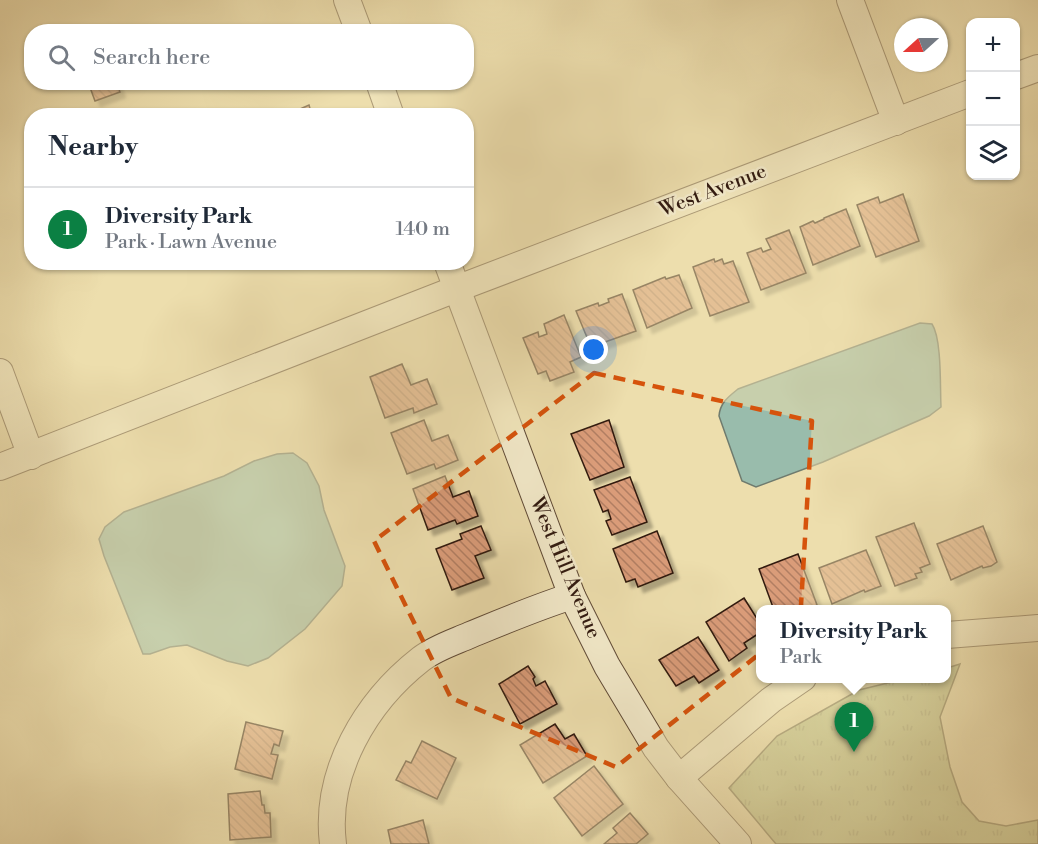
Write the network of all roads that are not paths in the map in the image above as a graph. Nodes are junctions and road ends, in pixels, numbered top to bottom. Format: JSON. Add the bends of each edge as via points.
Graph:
{"nodes":[{"id":1,"x":347,"y":0,"type":"edge"},
{"id":2,"x":850,"y":0,"type":"edge"},
{"id":3,"x":356,"y":24,"type":"edge"},
{"id":4,"x":1038,"y":68,"type":"edge"},
{"id":5,"x":1020,"y":75,"type":"edge"},
{"id":6,"x":381,"y":90,"type":"edge"},
{"id":7,"x":966,"y":95,"type":"edge"},
{"id":8,"x":388,"y":108,"type":"edge"},
{"id":9,"x":896,"y":122,"type":"junction"},
{"id":10,"x":450,"y":270,"type":"edge"},
{"id":11,"x":456,"y":289,"type":"junction"},
{"id":12,"x":0,"y":372,"type":"edge"},
{"id":13,"x":31,"y":456,"type":"junction"},
{"id":14,"x":0,"y":467,"type":"edge"},
{"id":15,"x":572,"y":596,"type":"junction"},
{"id":16,"x":1038,"y":628,"type":"edge"},
{"id":17,"x":951,"y":635,"type":"edge"},
{"id":18,"x":796,"y":683,"type":"edge"},
{"id":19,"x":679,"y":778,"type":"junction"},
{"id":20,"x":333,"y":844,"type":"edge"},
{"id":21,"x":738,"y":844,"type":"edge"}],
"edges":[{"from":1,"to":3,"type":"street"},
{"from":2,"to":9,"type":"street"},
{"from":4,"to":5,"type":"street"},
{"from":6,"to":8,"type":"street"},
{"from":7,"to":9,"type":"street","name":"West Avenue"},
{"from":9,"to":11,"type":"street","name":"West Avenue"},
{"from":10,"to":11,"type":"street","name":"West Hill Avenue"},
{"from":11,"to":13,"type":"street","name":"West Avenue"},
{"from":11,"to":15,"type":"street","name":"West Hill Avenue"},
{"from":12,"to":13,"type":"street"},
{"from":13,"to":14,"type":"street","name":"West Avenue"},
{"from":15,"to":19,"type":"street","name":"West Hill Avenue","via":[[607,666],[656,748]]},
{"from":15,"to":20,"type":"street","via":[[535,608],[422,658],[379,699],[364,719],[339,773]]},
{"from":16,"to":17,"type":"street"},
{"from":18,"to":19,"type":"street"},
{"from":19,"to":21,"type":"street","name":"West Hill Avenue"}]}
